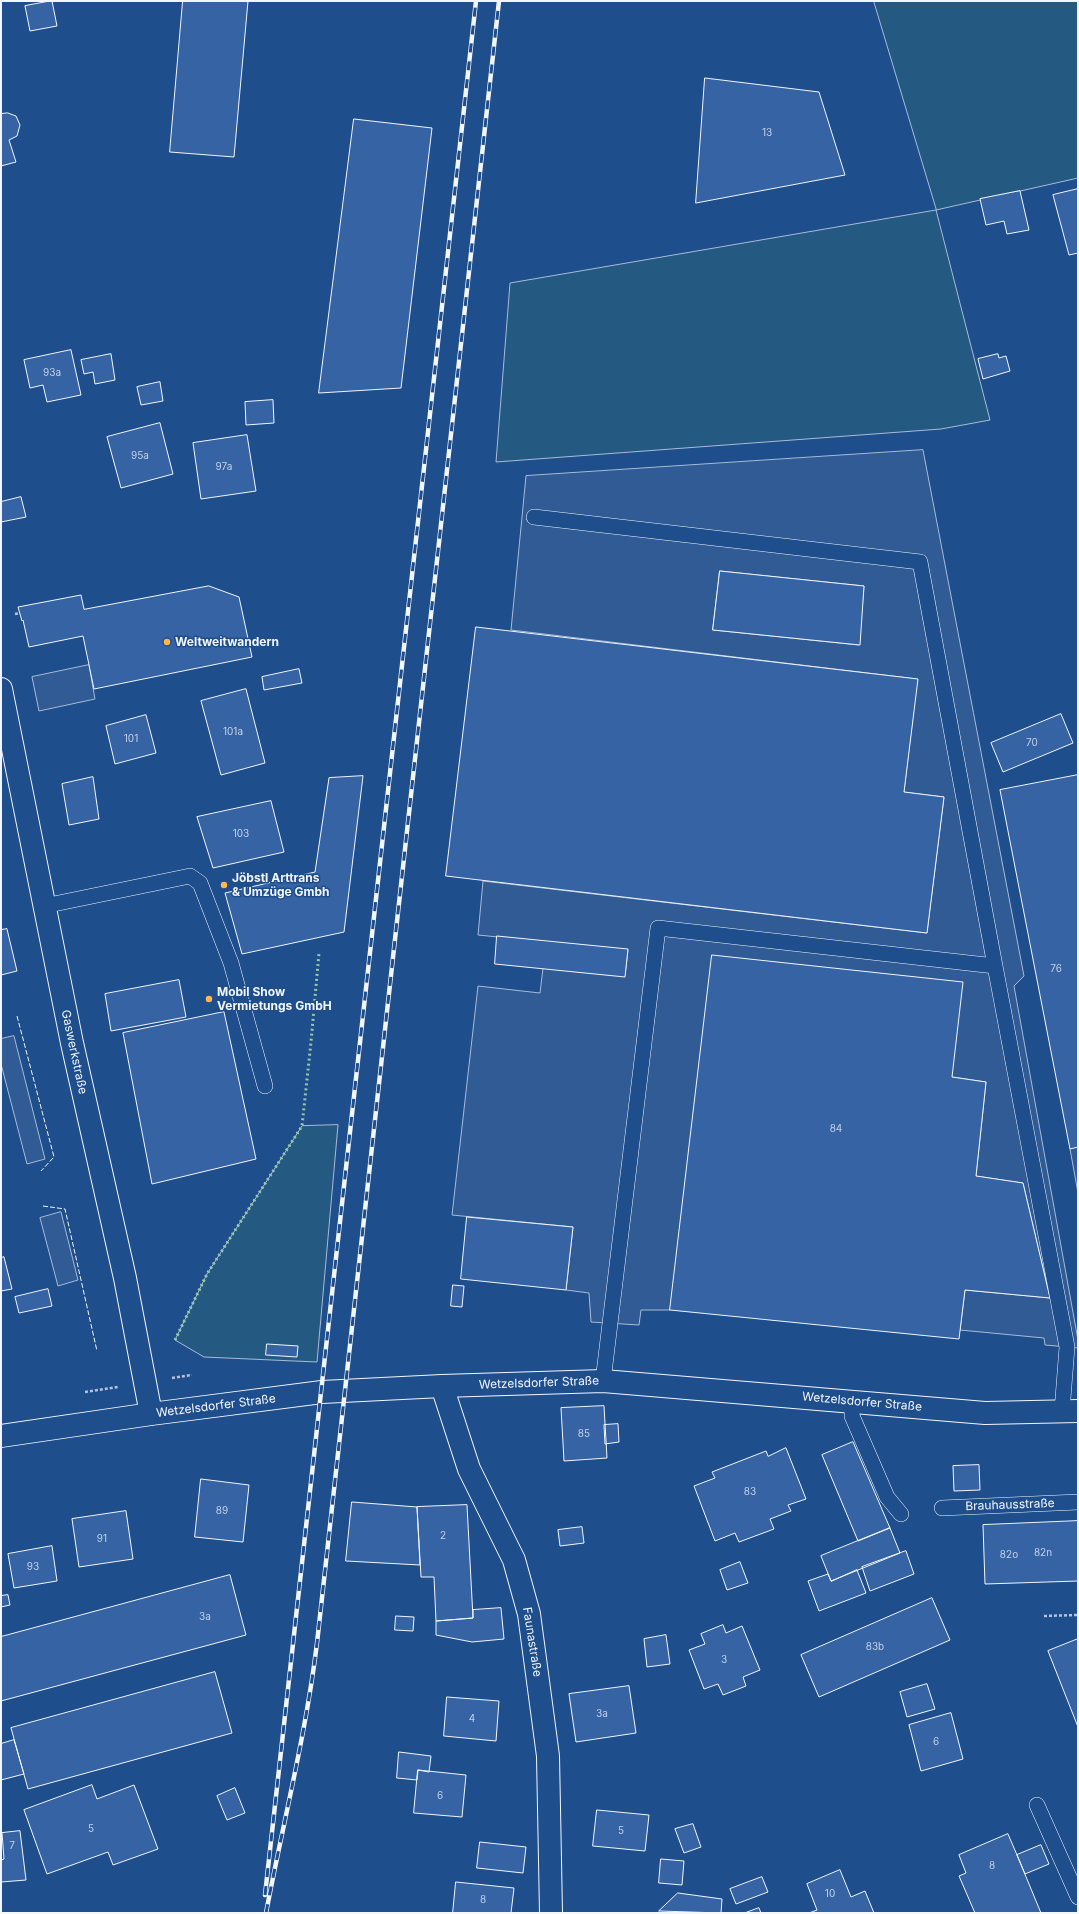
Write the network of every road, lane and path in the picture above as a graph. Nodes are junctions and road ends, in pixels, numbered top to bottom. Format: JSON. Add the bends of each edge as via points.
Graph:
{"nodes":[{"id":1,"x":534,"y":518,"type":"dead end"},
{"id":2,"x":20,"y":613,"type":"dead end"},
{"id":3,"x":14,"y":614,"type":"dead end"},
{"id":4,"x":1,"y":689,"type":"edge"},
{"id":5,"x":44,"y":906,"type":"junction"},
{"id":6,"x":995,"y":966,"type":"junction"},
{"id":7,"x":266,"y":1086,"type":"dead end"},
{"id":8,"x":603,"y":1381,"type":"junction"},
{"id":9,"x":442,"y":1386,"type":"junction"},
{"id":10,"x":852,"y":1402,"type":"junction"},
{"id":11,"x":1070,"y":1411,"type":"edge"},
{"id":12,"x":151,"y":1414,"type":"junction"},
{"id":13,"x":1,"y":1436,"type":"edge"},
{"id":14,"x":1078,"y":1502,"type":"edge"},
{"id":15,"x":942,"y":1508,"type":"dead end"},
{"id":16,"x":902,"y":1514,"type":"dead end"},
{"id":17,"x":1078,"y":1615,"type":"edge"},
{"id":18,"x":1044,"y":1616,"type":"dead end"},
{"id":19,"x":1037,"y":1805,"type":"dead end"},
{"id":20,"x":1078,"y":1897,"type":"edge"},
{"id":21,"x":551,"y":1913,"type":"edge"}],
"edges":[{"from":1,"to":6,"type":"lane","via":[[920,562]]},
{"from":2,"to":3,"type":"path"},
{"from":4,"to":5,"type":"street","name":"Gaswerkstraße"},
{"from":5,"to":7,"type":"lane","via":[[190,876],[200,883],[231,963]]},
{"from":5,"to":12,"type":"street","name":"Gaswerkstraße","via":[[80,1085],[125,1278]]},
{"from":6,"to":8,"type":"lane","via":[[658,928]]},
{"from":6,"to":11,"type":"lane","via":[[1067,1347]]},
{"from":8,"to":9,"type":"street","name":"Wetzelsdorfer Straße"},
{"from":8,"to":10,"type":"street","name":"Wetzelsdorfer Straße"},
{"from":9,"to":12,"type":"street","name":"Wetzelsdorfer Straße","via":[[322,1392]]},
{"from":9,"to":21,"type":"street","name":"Faunastraße","via":[[469,1469],[514,1560],[529,1614],[548,1756]]},
{"from":10,"to":11,"type":"street","name":"Wetzelsdorfer Straße","via":[[985,1413]]},
{"from":10,"to":16,"type":"lane","via":[[852,1416],[887,1498]]},
{"from":12,"to":13,"type":"street","name":"Wetzelsdorfer Straße"},
{"from":14,"to":15,"type":"lane","name":"Brauhausstraße"},
{"from":17,"to":18,"type":"path"},
{"from":19,"to":20,"type":"lane"}]}
